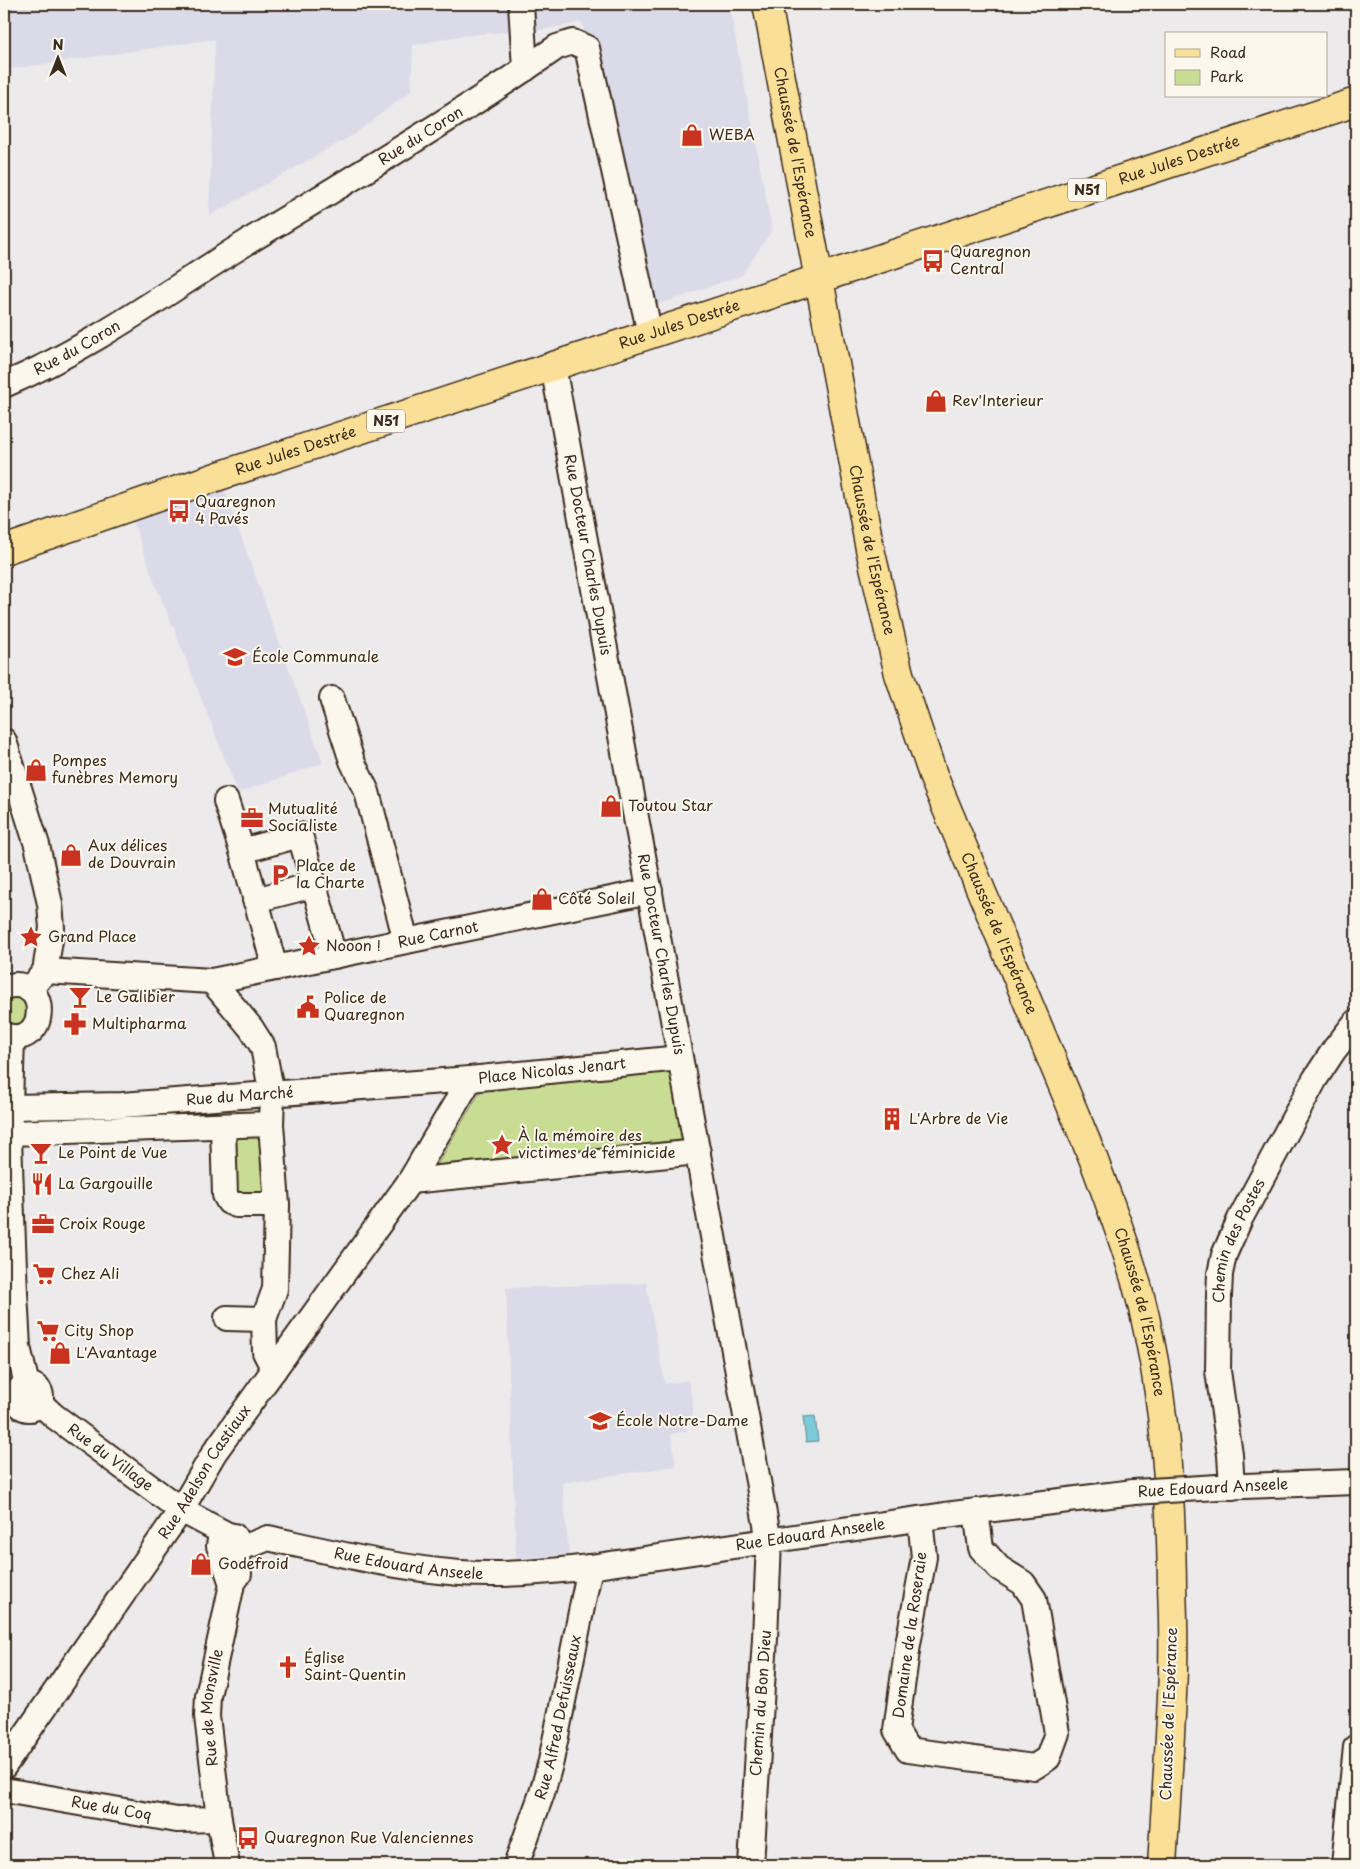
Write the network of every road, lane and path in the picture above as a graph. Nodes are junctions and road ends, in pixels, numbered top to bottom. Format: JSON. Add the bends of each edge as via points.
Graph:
{"nodes":[{"id":1,"x":521,"y":4,"type":"edge"},
{"id":2,"x":767,"y":4,"type":"edge"},
{"id":3,"x":525,"y":69,"type":"junction"},
{"id":4,"x":1356,"y":102,"type":"edge"},
{"id":5,"x":819,"y":278,"type":"junction"},
{"id":6,"x":650,"y":334,"type":"junction"},
{"id":7,"x":554,"y":366,"type":"junction"},
{"id":8,"x":4,"y":385,"type":"edge"},
{"id":9,"x":4,"y":550,"type":"edge"},
{"id":10,"x":332,"y":699,"type":"dead end"},
{"id":11,"x":4,"y":741,"type":"edge"},
{"id":12,"x":226,"y":801,"type":"dead end"},
{"id":13,"x":242,"y":851,"type":"junction"},
{"id":14,"x":314,"y":884,"type":"junction"},
{"id":15,"x":650,"y":891,"type":"junction"},
{"id":16,"x":256,"y":900,"type":"junction"},
{"id":17,"x":406,"y":941,"type":"junction"},
{"id":18,"x":334,"y":956,"type":"junction"},
{"id":19,"x":275,"y":968,"type":"junction"},
{"id":20,"x":45,"y":971,"type":"junction"},
{"id":21,"x":212,"y":981,"type":"junction"},
{"id":22,"x":4,"y":987,"type":"edge"},
{"id":23,"x":30,"y":990,"type":"junction"},
{"id":24,"x":1356,"y":1022,"type":"edge"},
{"id":25,"x":8,"y":1036,"type":"edge"},
{"id":26,"x":680,"y":1058,"type":"junction"},
{"id":27,"x":470,"y":1079,"type":"junction"},
{"id":28,"x":272,"y":1095,"type":"junction"},
{"id":29,"x":10,"y":1107,"type":"junction"},
{"id":30,"x":271,"y":1124,"type":"junction"},
{"id":31,"x":223,"y":1126,"type":"junction"},
{"id":32,"x":10,"y":1133,"type":"junction"},
{"id":33,"x":698,"y":1152,"type":"junction"},
{"id":34,"x":410,"y":1181,"type":"junction"},
{"id":35,"x":276,"y":1206,"type":"junction"},
{"id":36,"x":227,"y":1318,"type":"dead end"},
{"id":37,"x":264,"y":1319,"type":"junction"},
{"id":38,"x":274,"y":1370,"type":"junction"},
{"id":39,"x":22,"y":1400,"type":"edge"},
{"id":40,"x":1356,"y":1482,"type":"edge"},
{"id":41,"x":1225,"y":1487,"type":"junction"},
{"id":42,"x":181,"y":1510,"type":"junction"},
{"id":43,"x":976,"y":1511,"type":"junction"},
{"id":44,"x":920,"y":1519,"type":"junction"},
{"id":45,"x":769,"y":1541,"type":"junction"},
{"id":46,"x":230,"y":1544,"type":"junction"},
{"id":47,"x":590,"y":1567,"type":"junction"},
{"id":48,"x":1356,"y":1747,"type":"edge"},
{"id":49,"x":4,"y":1766,"type":"edge"},
{"id":50,"x":4,"y":1790,"type":"edge"},
{"id":51,"x":219,"y":1819,"type":"junction"},
{"id":52,"x":227,"y":1865,"type":"edge"},
{"id":53,"x":516,"y":1865,"type":"edge"},
{"id":54,"x":751,"y":1865,"type":"edge"},
{"id":55,"x":1162,"y":1865,"type":"edge"},
{"id":56,"x":1344,"y":1865,"type":"edge"}],
"edges":[{"from":1,"to":3,"type":"street"},
{"from":2,"to":5,"type":"main road","name":"Chaussée de l'Espérance"},
{"from":3,"to":6,"type":"street","name":"Rue du Coron","via":[[557,47],[573,42],[587,48]]},
{"from":3,"to":8,"type":"street","name":"Rue du Coron","via":[[369,170],[81,348]]},
{"from":4,"to":5,"type":"main road","name":"Rue Jules Destrée","number":"N51"},
{"from":5,"to":6,"type":"main road","name":"Rue Jules Destrée","number":"N51"},
{"from":5,"to":55,"type":"main road","name":"Chaussée de l'Espérance","via":[[870,549],[899,674],[934,778],[1093,1158],[1136,1280],[1148,1330],[1167,1456],[1171,1530],[1174,1668]]},
{"from":6,"to":7,"type":"main road","name":"Rue Jules Destrée","number":"N51"},
{"from":7,"to":9,"type":"main road","name":"Rue Jules Destrée","number":"N51"},
{"from":7,"to":15,"type":"street","name":"Rue Docteur Charles Dupuis"},
{"from":10,"to":17,"type":"street","via":[[352,761],[367,792]]},
{"from":11,"to":20,"type":"street","via":[[37,845],[50,904],[52,928]]},
{"from":12,"to":13,"type":"street"},
{"from":13,"to":14,"type":"street","via":[[300,835]]},
{"from":13,"to":16,"type":"street"},
{"from":14,"to":16,"type":"street"},
{"from":14,"to":18,"type":"street"},
{"from":15,"to":17,"type":"street","name":"Rue Carnot"},
{"from":15,"to":26,"type":"street","name":"Rue Docteur Charles Dupuis"},
{"from":16,"to":19,"type":"street"},
{"from":17,"to":18,"type":"street","name":"Rue Carnot"},
{"from":18,"to":19,"type":"street","name":"Rue Carnot"},
{"from":19,"to":21,"type":"street","name":"Rue Carnot"},
{"from":20,"to":21,"type":"street","name":"Rue Carnot"},
{"from":20,"to":23,"type":"street"},
{"from":21,"to":28,"type":"street","via":[[251,1028],[262,1047]]},
{"from":22,"to":23,"type":"street","via":[[18,985]]},
{"from":23,"to":25,"type":"street","via":[[39,1004],[38,1020],[28,1033]]},
{"from":24,"to":41,"type":"street","name":"Chemin des Postes","via":[[1315,1079],[1224,1255],[1220,1274],[1218,1371],[1230,1454]]},
{"from":25,"to":29,"type":"street","name":"Rue du Village"},
{"from":26,"to":27,"type":"street","name":"Place Nicolas Jenart"},
{"from":26,"to":33,"type":"street","name":"Rue Docteur Charles Dupuis"},
{"from":27,"to":28,"type":"street","name":"Rue du Marché"},
{"from":27,"to":34,"type":"street","name":"Place Nicolas Jenart"},
{"from":28,"to":29,"type":"street","name":"Rue du Marché","via":[[122,1105]]},
{"from":28,"to":30,"type":"street"},
{"from":29,"to":32,"type":"street","name":"Rue du Village"},
{"from":30,"to":31,"type":"street","name":"Rue du Marché"},
{"from":30,"to":35,"type":"street"},
{"from":31,"to":32,"type":"street","name":"Rue du Marché"},
{"from":31,"to":35,"type":"street","via":[[225,1195],[229,1202]]},
{"from":32,"to":39,"type":"street","name":"Rue du Village"},
{"from":33,"to":34,"type":"street"},
{"from":33,"to":45,"type":"street","name":"Rue Docteur Charles Dupuis"},
{"from":34,"to":38,"type":"street","name":"Rue Adelson Castiaux"},
{"from":35,"to":37,"type":"street","via":[[275,1289]]},
{"from":36,"to":37,"type":"street"},
{"from":37,"to":38,"type":"street","via":[[265,1352]]},
{"from":38,"to":42,"type":"street","name":"Rue Adelson Castiaux","via":[[214,1453]]},
{"from":39,"to":42,"type":"street","name":"Rue du Village","via":[[54,1416]]},
{"from":40,"to":41,"type":"street","name":"Rue Edouard Anseele"},
{"from":41,"to":43,"type":"street","name":"Rue Edouard Anseele","bridge":true,"via":[[1134,1492]]},
{"from":42,"to":46,"type":"street","name":"Rue du Village","via":[[194,1533]]},
{"from":42,"to":49,"type":"street","name":"Rue Adelson Castiaux"},
{"from":43,"to":44,"type":"street","name":"Rue Edouard Anseele"},
{"from":43,"to":44,"type":"street","name":"Domaine de la Roseraie","via":[[982,1548],[999,1568],[1023,1583],[1034,1599],[1057,1733],[1048,1758],[1034,1767],[908,1750],[896,1730],[924,1557]]},
{"from":44,"to":45,"type":"street","name":"Rue Edouard Anseele"},
{"from":45,"to":47,"type":"street","name":"Rue Edouard Anseele"},
{"from":45,"to":54,"type":"street","name":"Chemin du Bon Dieu"},
{"from":46,"to":47,"type":"street","name":"Rue Edouard Anseele","via":[[245,1528],[261,1530],[268,1538],[405,1566],[459,1573],[532,1573]]},
{"from":46,"to":51,"type":"street","name":"Rue de Monsville","via":[[239,1574],[232,1584],[208,1696],[207,1716]]},
{"from":47,"to":53,"type":"street","name":"Rue Alfred Defuisseaux","via":[[549,1769]]},
{"from":48,"to":56,"type":"street"},
{"from":50,"to":51,"type":"street","name":"Rue du Coq","via":[[177,1820]]},
{"from":51,"to":52,"type":"street","name":"Rue de Monsville"}]}
